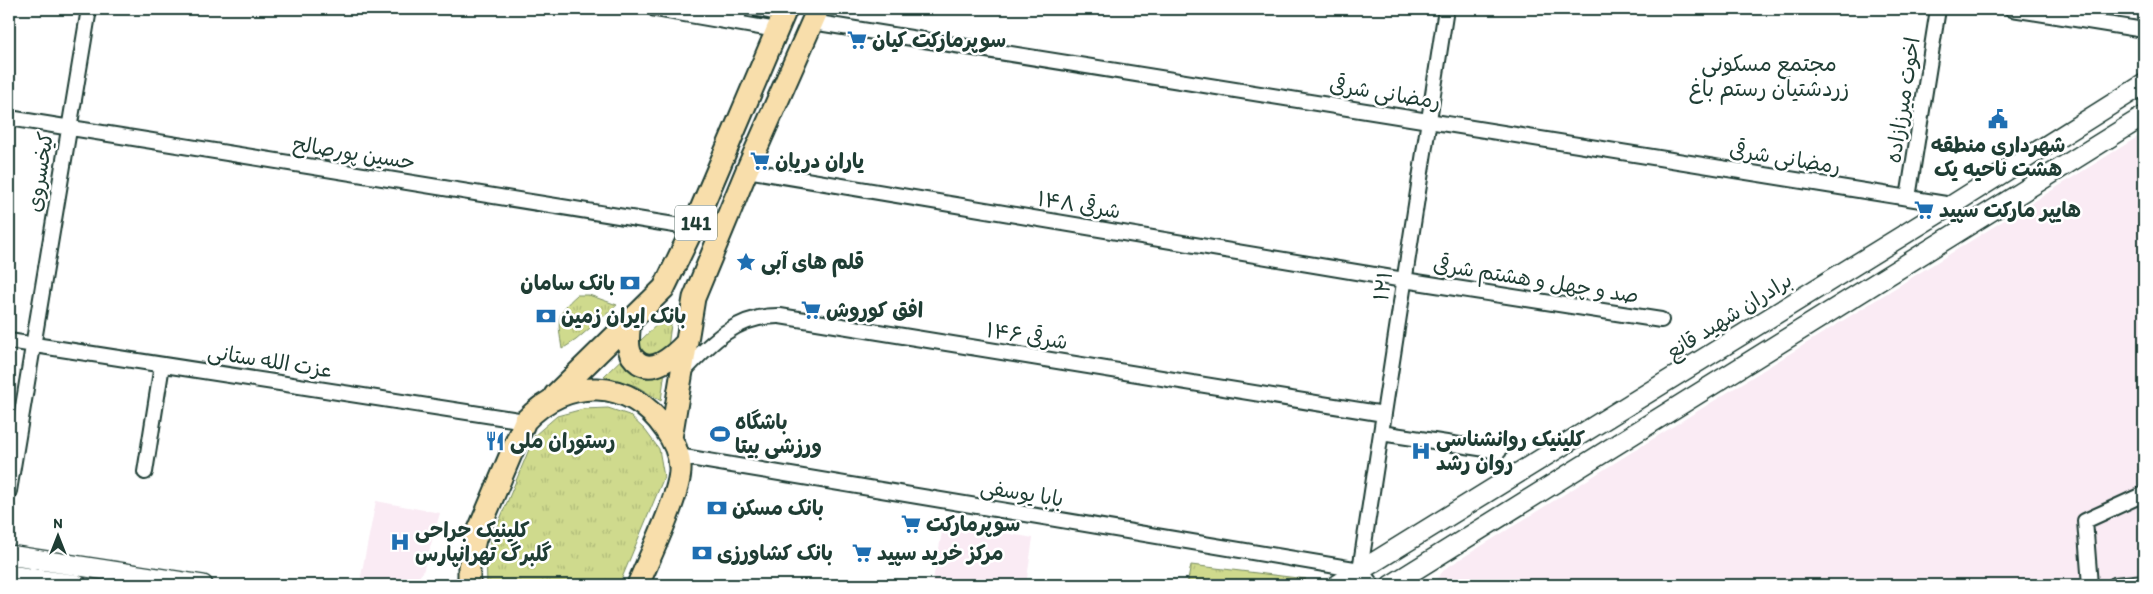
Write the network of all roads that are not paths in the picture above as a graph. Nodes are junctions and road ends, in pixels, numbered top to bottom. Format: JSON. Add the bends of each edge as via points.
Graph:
{"nodes":[{"id":1,"x":89,"y":9,"type":"edge"},
{"id":2,"x":656,"y":9,"type":"edge"},
{"id":3,"x":758,"y":9,"type":"edge"},
{"id":4,"x":1446,"y":9,"type":"edge"},
{"id":5,"x":1938,"y":9,"type":"edge"},
{"id":6,"x":2012,"y":9,"type":"edge"},
{"id":7,"x":738,"y":15,"type":"edge"},
{"id":8,"x":815,"y":15,"type":"edge"},
{"id":9,"x":782,"y":18,"type":"edge"},
{"id":10,"x":2144,"y":30,"type":"edge"},
{"id":11,"x":2144,"y":84,"type":"edge"},
{"id":12,"x":2144,"y":116,"type":"edge"},
{"id":13,"x":9,"y":118,"type":"edge"},
{"id":14,"x":1429,"y":120,"type":"junction"},
{"id":15,"x":68,"y":127,"type":"junction"},
{"id":16,"x":747,"y":170,"type":"junction"},
{"id":17,"x":1908,"y":198,"type":"junction"},
{"id":18,"x":1952,"y":206,"type":"junction"},
{"id":19,"x":1968,"y":227,"type":"junction"},
{"id":20,"x":693,"y":228,"type":"junction"},
{"id":21,"x":1404,"y":280,"type":"junction"},
{"id":22,"x":1661,"y":320,"type":"dead end"},
{"id":23,"x":630,"y":321,"type":"junction"},
{"id":24,"x":9,"y":341,"type":"edge"},
{"id":25,"x":687,"y":342,"type":"junction"},
{"id":26,"x":32,"y":345,"type":"junction"},
{"id":27,"x":162,"y":365,"type":"junction"},
{"id":28,"x":682,"y":373,"type":"junction"},
{"id":29,"x":550,"y":400,"type":"junction"},
{"id":30,"x":1384,"y":414,"type":"junction"},
{"id":31,"x":525,"y":422,"type":"junction"},
{"id":32,"x":1381,"y":433,"type":"junction"},
{"id":33,"x":675,"y":447,"type":"junction"},
{"id":34,"x":1499,"y":451,"type":"dead end"},
{"id":35,"x":145,"y":472,"type":"dead end"},
{"id":36,"x":9,"y":491,"type":"edge"},
{"id":37,"x":2144,"y":494,"type":"edge"},
{"id":38,"x":9,"y":554,"type":"edge"},
{"id":39,"x":1360,"y":570,"type":"junction"},
{"id":40,"x":9,"y":575,"type":"edge"},
{"id":41,"x":469,"y":576,"type":"edge"},
{"id":42,"x":2144,"y":582,"type":"edge"},
{"id":43,"x":77,"y":585,"type":"edge"},
{"id":44,"x":203,"y":585,"type":"edge"},
{"id":45,"x":456,"y":585,"type":"edge"},
{"id":46,"x":638,"y":585,"type":"edge"},
{"id":47,"x":1337,"y":585,"type":"edge"},
{"id":48,"x":1372,"y":585,"type":"edge"},
{"id":49,"x":1391,"y":585,"type":"edge"},
{"id":50,"x":2090,"y":585,"type":"edge"},
{"id":51,"x":2114,"y":585,"type":"edge"}],
"edges":[{"from":1,"to":15,"type":"street","name":"کیخسروی"},
{"from":2,"to":7,"type":"street"},
{"from":3,"to":9,"type":"street"},
{"from":4,"to":14,"type":"street","name":"۱۲۱"},
{"from":5,"to":17,"type":"street","name":"اخوت میرزازاده"},
{"from":6,"to":10,"type":"street"},
{"from":7,"to":9,"type":"street"},
{"from":8,"to":14,"type":"street","name":"رمضانی شرقی"},
{"from":8,"to":16,"type":"main road","number":"141"},
{"from":9,"to":20,"type":"main road","number":"141"},
{"from":11,"to":18,"type":"main road","name":"برادران شهید قانع"},
{"from":12,"to":19,"type":"main road"},
{"from":13,"to":15,"type":"street","name":"حسین پورصالح"},
{"from":14,"to":17,"type":"street","name":"رمضانی شرقی"},
{"from":14,"to":21,"type":"street","name":"۱۲۱"},
{"from":15,"to":20,"type":"street","name":"حسین پورصالح"},
{"from":15,"to":26,"type":"street","name":"کیخسروی"},
{"from":16,"to":21,"type":"street","name":"۱۴۸ شرقی"},
{"from":16,"to":25,"type":"main road","number":"141","via":[[694,298]]},
{"from":17,"to":18,"type":"street","name":"رمضانی شرقی"},
{"from":18,"to":19,"type":"main road"},
{"from":18,"to":39,"type":"main road","name":"برادران شهید قانع"},
{"from":19,"to":49,"type":"main road"},
{"from":20,"to":23,"type":"main road","number":"141","via":[[664,288]]},
{"from":21,"to":22,"type":"street","name":"صد و چهل و هشتم شرقی"},
{"from":21,"to":30,"type":"street","name":"۱۲۱"},
{"from":23,"to":25,"type":"main road","via":[[632,356],[643,365],[659,365],[671,359]]},
{"from":23,"to":29,"type":"main road","number":"141"},
{"from":24,"to":26,"type":"street","name":"عزت الله ستانی"},
{"from":25,"to":28,"type":"main road","number":"141"},
{"from":26,"to":27,"type":"street","name":"عزت الله ستانی"},
{"from":26,"to":36,"type":"street","name":"کیخسروی"},
{"from":27,"to":31,"type":"street","name":"عزت الله ستانی"},
{"from":27,"to":35,"type":"street"},
{"from":28,"to":30,"type":"street","name":"۱۴۶ شرقی","via":[[703,350],[736,324],[780,316]]},
{"from":28,"to":33,"type":"main road","number":"141"},
{"from":29,"to":31,"type":"main road"},
{"from":29,"to":33,"type":"main road","via":[[575,390],[602,389],[628,396],[651,411]]},
{"from":30,"to":32,"type":"street","name":"۱۲۱"},
{"from":31,"to":41,"type":"main road","via":[[475,539]]},
{"from":32,"to":34,"type":"street"},
{"from":32,"to":39,"type":"street","name":"۱۲۱"},
{"from":33,"to":39,"type":"street","name":"بابا یوسفی"},
{"from":33,"to":46,"type":"main road","via":[[680,469],[677,488]]},
{"from":37,"to":50,"type":"street","via":[[2085,521]]},
{"from":38,"to":44,"type":"main road"},
{"from":39,"to":47,"type":"main road","name":"برادران شهید قانع"},
{"from":39,"to":48,"type":"street"},
{"from":40,"to":43,"type":"main road"},
{"from":41,"to":45,"type":"main road"},
{"from":42,"to":51,"type":"street"}]}
